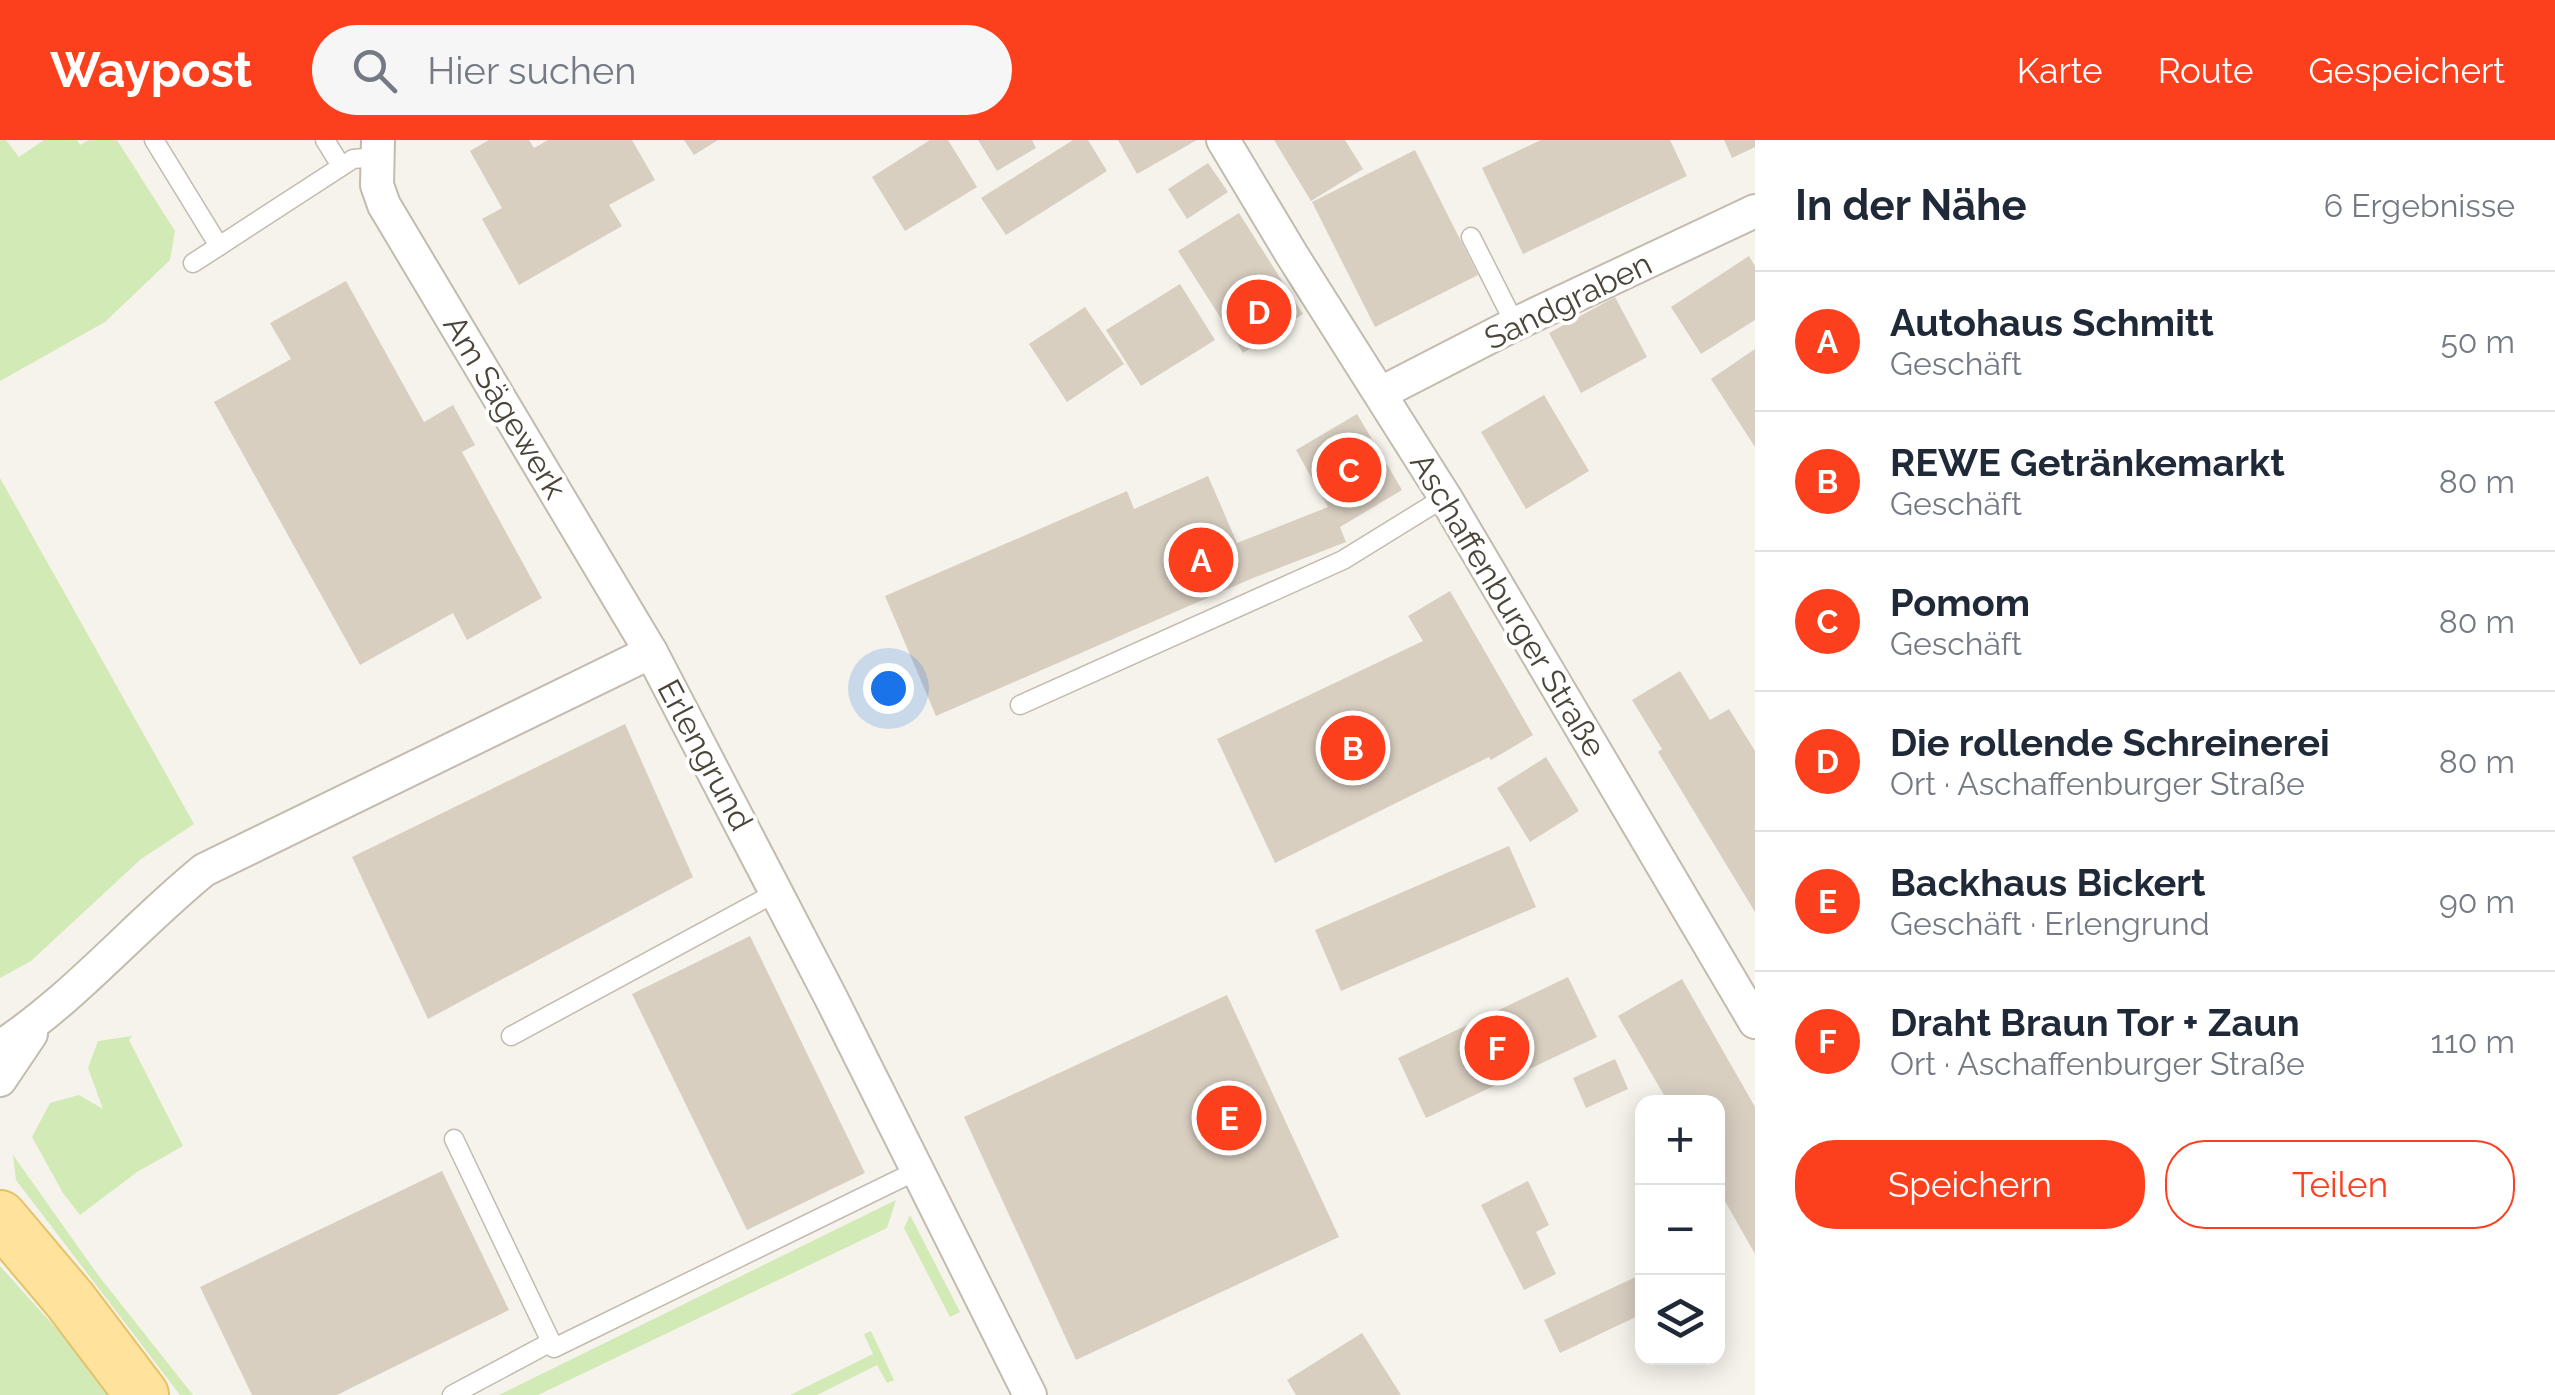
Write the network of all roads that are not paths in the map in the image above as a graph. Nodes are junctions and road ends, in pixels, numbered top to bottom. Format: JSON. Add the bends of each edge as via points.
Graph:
{"nodes":[{"id":1,"x":154,"y":140,"type":"edge"},
{"id":2,"x":325,"y":140,"type":"edge"},
{"id":3,"x":1223,"y":140,"type":"edge"},
{"id":4,"x":377,"y":148,"type":"edge"},
{"id":5,"x":341,"y":166,"type":"junction"},
{"id":6,"x":1755,"y":211,"type":"edge"},
{"id":7,"x":1470,"y":238,"type":"dead end"},
{"id":8,"x":219,"y":246,"type":"junction"},
{"id":9,"x":193,"y":263,"type":"dead end"},
{"id":10,"x":1515,"y":324,"type":"junction"},
{"id":11,"x":1382,"y":393,"type":"junction"},
{"id":12,"x":1444,"y":497,"type":"junction"},
{"id":13,"x":651,"y":652,"type":"junction"},
{"id":14,"x":1020,"y":705,"type":"dead end"},
{"id":15,"x":777,"y":892,"type":"junction"},
{"id":16,"x":40,"y":1022,"type":"junction"},
{"id":17,"x":1755,"y":1022,"type":"edge"},
{"id":18,"x":511,"y":1036,"type":"dead end"},
{"id":19,"x":1,"y":1047,"type":"edge"},
{"id":20,"x":0,"y":1080,"type":"edge"},
{"id":21,"x":454,"y":1139,"type":"dead end"},
{"id":22,"x":918,"y":1170,"type":"junction"},
{"id":23,"x":0,"y":1216,"type":"edge"},
{"id":24,"x":552,"y":1342,"type":"junction"},
{"id":25,"x":142,"y":1395,"type":"edge"},
{"id":26,"x":452,"y":1395,"type":"edge"},
{"id":27,"x":1030,"y":1395,"type":"edge"}],
"edges":[{"from":1,"to":8,"type":"lane"},
{"from":2,"to":5,"type":"lane"},
{"from":3,"to":11,"type":"street","name":"Aschaffenburger Straße"},
{"from":4,"to":5,"type":"lane","name":"Am Sägewerk"},
{"from":4,"to":13,"type":"street","name":"Am Sägewerk","via":[[384,205]]},
{"from":5,"to":8,"type":"lane","name":"Am Sägewerk"},
{"from":6,"to":10,"type":"street","name":"Sandgraben"},
{"from":7,"to":10,"type":"lane"},
{"from":8,"to":9,"type":"lane","name":"Am Sägewerk"},
{"from":10,"to":11,"type":"street","name":"Sandgraben"},
{"from":11,"to":12,"type":"street","name":"Aschaffenburger Straße"},
{"from":12,"to":14,"type":"lane","via":[[1343,560]]},
{"from":12,"to":17,"type":"street","name":"Aschaffenburger Straße"},
{"from":13,"to":15,"type":"street","name":"Erlengrund"},
{"from":13,"to":16,"type":"street","name":"Erlengrund","via":[[204,870]]},
{"from":15,"to":18,"type":"lane"},
{"from":15,"to":22,"type":"street","name":"Erlengrund"},
{"from":16,"to":19,"type":"street","name":"Erlengrund"},
{"from":16,"to":20,"type":"street","name":"Erlengrund"},
{"from":21,"to":24,"type":"lane"},
{"from":22,"to":24,"type":"lane","via":[[554,1348]]},
{"from":22,"to":27,"type":"street","name":"Erlengrund"},
{"from":23,"to":25,"type":"main road"},
{"from":24,"to":26,"type":"lane"}]}
